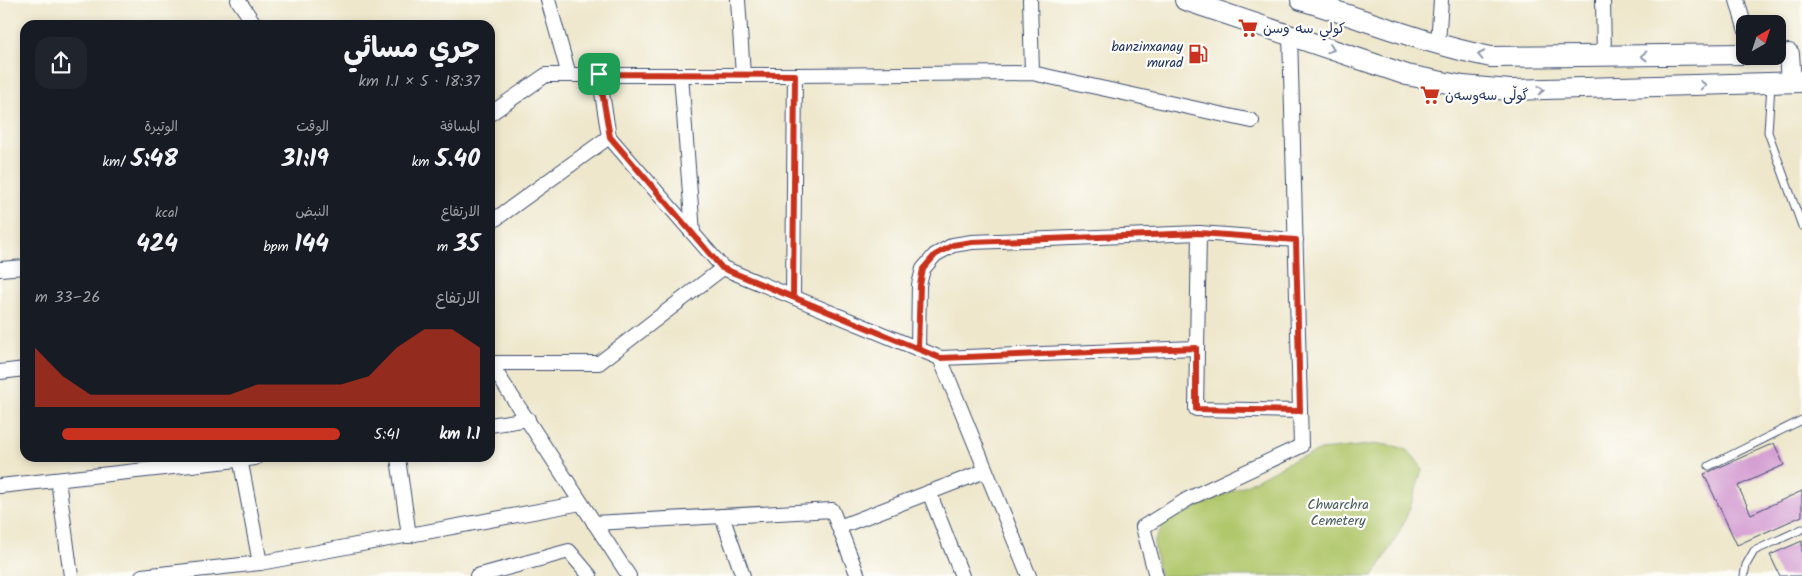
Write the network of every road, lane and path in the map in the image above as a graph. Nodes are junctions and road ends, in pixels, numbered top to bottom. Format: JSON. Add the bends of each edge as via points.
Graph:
{"nodes":[{"id":1,"x":238,"y":0,"type":"edge"},
{"id":2,"x":548,"y":0,"type":"edge"},
{"id":3,"x":738,"y":0,"type":"edge"},
{"id":4,"x":1030,"y":0,"type":"edge"},
{"id":5,"x":1185,"y":0,"type":"edge"},
{"id":6,"x":1301,"y":0,"type":"edge"},
{"id":7,"x":1440,"y":0,"type":"edge"},
{"id":8,"x":1603,"y":0,"type":"edge"},
{"id":9,"x":1738,"y":0,"type":"edge"},
{"id":10,"x":1346,"y":7,"type":"edge"},
{"id":11,"x":1742,"y":15,"type":"edge"},
{"id":12,"x":252,"y":20,"type":"edge"},
{"id":13,"x":1290,"y":34,"type":"junction"},
{"id":14,"x":1438,"y":42,"type":"junction"},
{"id":15,"x":1736,"y":54,"type":"edge"},
{"id":16,"x":1790,"y":54,"type":"edge"},
{"id":17,"x":1604,"y":57,"type":"junction"},
{"id":18,"x":1032,"y":73,"type":"junction"},
{"id":19,"x":570,"y":74,"type":"junction"},
{"id":20,"x":599,"y":74,"type":"junction"},
{"id":21,"x":681,"y":75,"type":"junction"},
{"id":22,"x":743,"y":75,"type":"junction"},
{"id":23,"x":795,"y":75,"type":"junction"},
{"id":24,"x":1796,"y":82,"type":"edge"},
{"id":25,"x":1770,"y":83,"type":"junction"},
{"id":26,"x":495,"y":111,"type":"edge"},
{"id":27,"x":1252,"y":121,"type":"dead end"},
{"id":28,"x":610,"y":137,"type":"junction"},
{"id":29,"x":1799,"y":208,"type":"edge"},
{"id":30,"x":495,"y":219,"type":"edge"},
{"id":31,"x":1802,"y":226,"type":"edge"},
{"id":32,"x":693,"y":233,"type":"junction"},
{"id":33,"x":1199,"y":233,"type":"junction"},
{"id":34,"x":1296,"y":240,"type":"junction"},
{"id":35,"x":20,"y":267,"type":"edge"},
{"id":36,"x":722,"y":268,"type":"junction"},
{"id":37,"x":0,"y":269,"type":"edge"},
{"id":38,"x":793,"y":297,"type":"junction"},
{"id":39,"x":1196,"y":348,"type":"junction"},
{"id":40,"x":918,"y":349,"type":"junction"},
{"id":41,"x":940,"y":358,"type":"junction"},
{"id":42,"x":495,"y":363,"type":"edge"},
{"id":43,"x":20,"y":370,"type":"edge"},
{"id":44,"x":495,"y":370,"type":"edge"},
{"id":45,"x":0,"y":372,"type":"edge"},
{"id":46,"x":1300,"y":411,"type":"junction"},
{"id":47,"x":528,"y":419,"type":"junction"},
{"id":48,"x":1802,"y":420,"type":"edge"},
{"id":49,"x":495,"y":424,"type":"edge"},
{"id":50,"x":211,"y":462,"type":"edge"},
{"id":51,"x":246,"y":462,"type":"edge"},
{"id":52,"x":399,"y":462,"type":"edge"},
{"id":53,"x":1709,"y":466,"type":"dead end"},
{"id":54,"x":985,"y":471,"type":"junction"},
{"id":55,"x":58,"y":480,"type":"junction"},
{"id":56,"x":0,"y":486,"type":"edge"},
{"id":57,"x":929,"y":492,"type":"junction"},
{"id":58,"x":581,"y":504,"type":"junction"},
{"id":59,"x":722,"y":516,"type":"junction"},
{"id":60,"x":594,"y":522,"type":"junction"},
{"id":61,"x":839,"y":527,"type":"junction"},
{"id":62,"x":1802,"y":529,"type":"edge"},
{"id":63,"x":409,"y":536,"type":"junction"},
{"id":64,"x":260,"y":563,"type":"junction"},
{"id":65,"x":72,"y":576,"type":"edge"},
{"id":66,"x":142,"y":576,"type":"edge"},
{"id":67,"x":477,"y":576,"type":"edge"},
{"id":68,"x":590,"y":576,"type":"edge"},
{"id":69,"x":629,"y":576,"type":"edge"},
{"id":70,"x":743,"y":576,"type":"edge"},
{"id":71,"x":858,"y":576,"type":"edge"},
{"id":72,"x":962,"y":576,"type":"edge"},
{"id":73,"x":1029,"y":576,"type":"edge"},
{"id":74,"x":1156,"y":576,"type":"edge"},
{"id":75,"x":1744,"y":576,"type":"edge"}],
"edges":[{"from":1,"to":12,"type":"street"},
{"from":2,"to":19,"type":"street"},
{"from":3,"to":22,"type":"street"},
{"from":4,"to":18,"type":"street"},
{"from":5,"to":13,"type":"street"},
{"from":6,"to":10,"type":"street"},
{"from":7,"to":14,"type":"street"},
{"from":8,"to":17,"type":"street"},
{"from":9,"to":11,"type":"street"},
{"from":10,"to":14,"type":"street","via":[[1392,30]]},
{"from":13,"to":25,"type":"street","one_way":true,"via":[[1407,74],[1463,86],[1510,90]]},
{"from":13,"to":34,"type":"street"},
{"from":17,"to":14,"type":"street","one_way":true,"via":[[1490,57]]},
{"from":15,"to":17,"type":"street","one_way":true},
{"from":16,"to":24,"type":"street"},
{"from":18,"to":23,"type":"street"},
{"from":18,"to":27,"type":"street"},
{"from":19,"to":20,"type":"street"},
{"from":19,"to":26,"type":"street","via":[[546,75]]},
{"from":20,"to":21,"type":"street"},
{"from":20,"to":28,"type":"street"},
{"from":21,"to":22,"type":"street"},
{"from":21,"to":32,"type":"street"},
{"from":22,"to":23,"type":"street"},
{"from":23,"to":38,"type":"street"},
{"from":24,"to":25,"type":"street"},
{"from":25,"to":29,"type":"lane","via":[[1768,132]]},
{"from":28,"to":30,"type":"street"},
{"from":28,"to":32,"type":"street"},
{"from":29,"to":31,"type":"lane"},
{"from":32,"to":36,"type":"street"},
{"from":33,"to":34,"type":"street"},
{"from":33,"to":39,"type":"street"},
{"from":33,"to":40,"type":"street","via":[[953,245],[935,255],[923,269]]},
{"from":34,"to":46,"type":"street"},
{"from":35,"to":37,"type":"street"},
{"from":36,"to":38,"type":"street"},
{"from":36,"to":42,"type":"street","via":[[598,363]]},
{"from":38,"to":40,"type":"street"},
{"from":39,"to":41,"type":"street"},
{"from":39,"to":46,"type":"street","via":[[1196,409]]},
{"from":40,"to":41,"type":"street"},
{"from":41,"to":54,"type":"street"},
{"from":43,"to":45,"type":"street"},
{"from":44,"to":47,"type":"street"},
{"from":46,"to":74,"type":"street","via":[[1301,446],[1188,499],[1143,526]]},
{"from":47,"to":49,"type":"street"},
{"from":47,"to":58,"type":"street"},
{"from":48,"to":53,"type":"lane"},
{"from":50,"to":55,"type":"street"},
{"from":51,"to":64,"type":"street"},
{"from":52,"to":63,"type":"street"},
{"from":54,"to":57,"type":"street"},
{"from":54,"to":73,"type":"street"},
{"from":55,"to":56,"type":"street"},
{"from":55,"to":65,"type":"street"},
{"from":57,"to":61,"type":"street"},
{"from":57,"to":72,"type":"street"},
{"from":58,"to":60,"type":"street"},
{"from":58,"to":63,"type":"street"},
{"from":59,"to":60,"type":"street"},
{"from":59,"to":61,"type":"street","via":[[832,510]]},
{"from":59,"to":70,"type":"street"},
{"from":60,"to":69,"type":"street"},
{"from":61,"to":71,"type":"street"},
{"from":62,"to":75,"type":"lane","via":[[1754,551]]},
{"from":63,"to":64,"type":"street"},
{"from":64,"to":66,"type":"street"},
{"from":67,"to":68,"type":"street","via":[[569,551]]}]}
